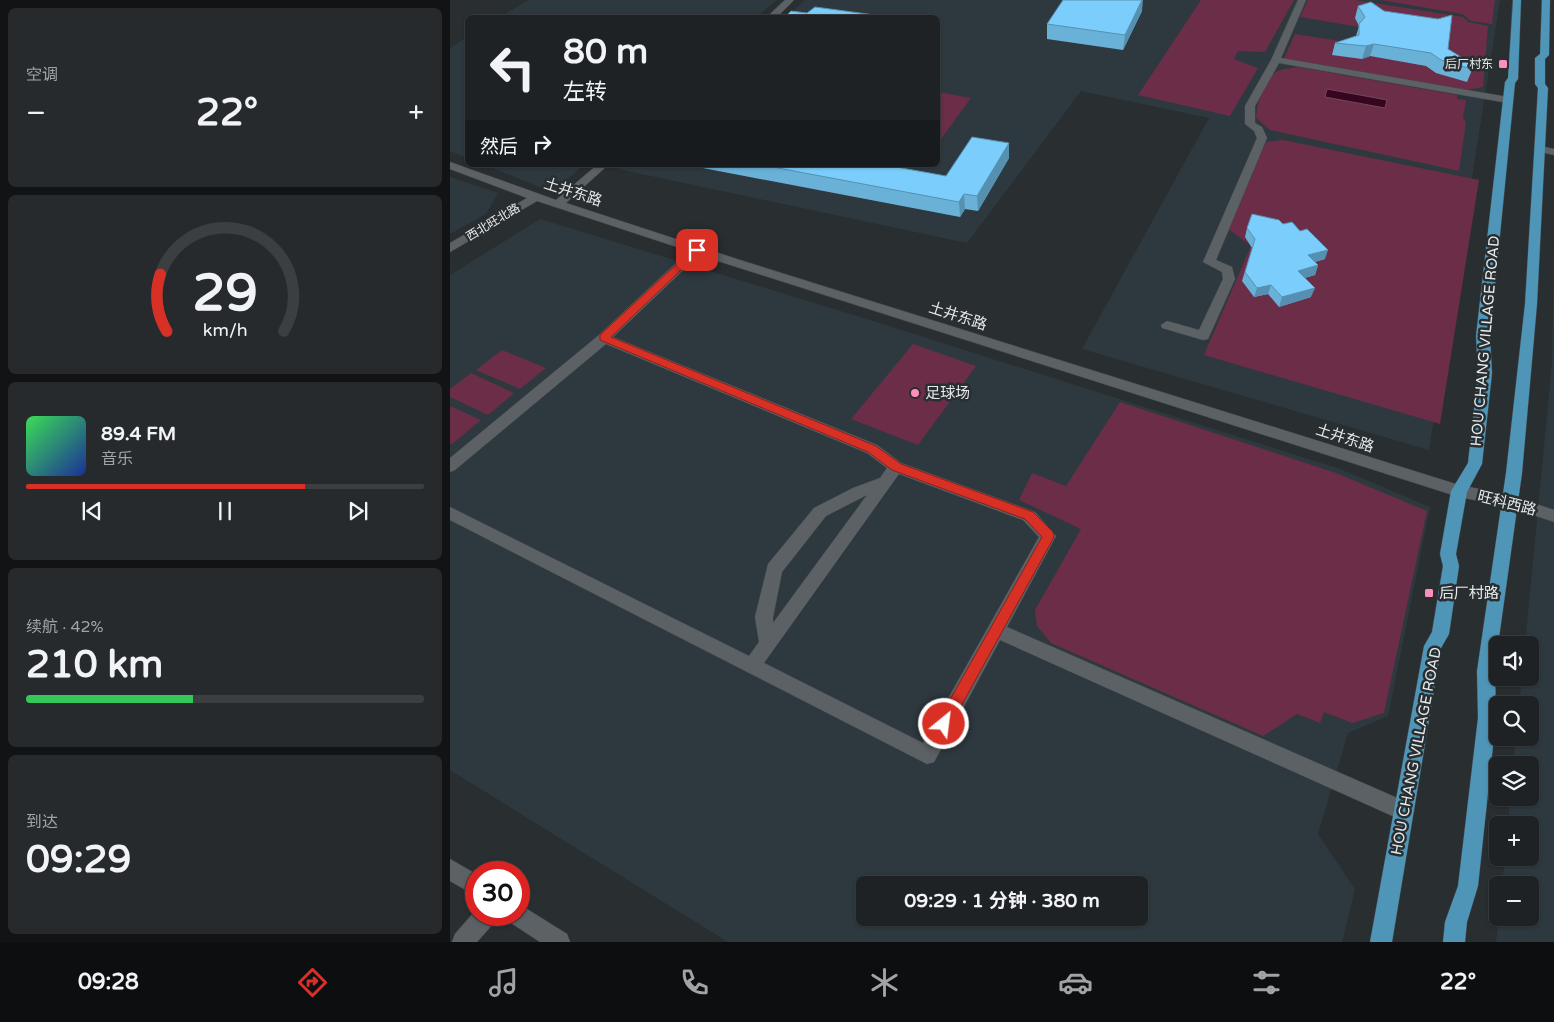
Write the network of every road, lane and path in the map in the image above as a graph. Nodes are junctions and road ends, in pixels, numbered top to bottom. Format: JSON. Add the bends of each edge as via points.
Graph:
{"nodes":[{"id":1,"x":790,"y":0,"type":"edge"},
{"id":2,"x":1302,"y":0,"type":"edge"},
{"id":3,"x":1517,"y":0,"type":"edge"},
{"id":4,"x":1546,"y":0,"type":"edge"},
{"id":5,"x":773,"y":15,"type":"edge"},
{"id":6,"x":1276,"y":60,"type":"junction"},
{"id":7,"x":1508,"y":100,"type":"junction"},
{"id":8,"x":1547,"y":151,"type":"edge"},
{"id":9,"x":450,"y":165,"type":"edge"},
{"id":10,"x":601,"y":167,"type":"edge"},
{"id":11,"x":536,"y":197,"type":"junction"},
{"id":12,"x":558,"y":204,"type":"junction"},
{"id":13,"x":450,"y":248,"type":"edge"},
{"id":14,"x":697,"y":250,"type":"junction"},
{"id":15,"x":1167,"y":325,"type":"dead end"},
{"id":16,"x":604,"y":338,"type":"junction"},
{"id":17,"x":450,"y":466,"type":"edge"},
{"id":18,"x":896,"y":467,"type":"junction"},
{"id":19,"x":885,"y":482,"type":"junction"},
{"id":20,"x":1459,"y":491,"type":"junction"},
{"id":21,"x":1510,"y":501,"type":"junction"},
{"id":22,"x":450,"y":513,"type":"edge"},
{"id":23,"x":1554,"y":516,"type":"edge"},
{"id":24,"x":996,"y":630,"type":"junction"},
{"id":25,"x":768,"y":644,"type":"junction"},
{"id":26,"x":753,"y":665,"type":"junction"},
{"id":27,"x":1404,"y":811,"type":"junction"},
{"id":28,"x":450,"y":869,"type":"edge"},
{"id":29,"x":465,"y":879,"type":"edge"},
{"id":30,"x":530,"y":922,"type":"edge"},
{"id":31,"x":477,"y":926,"type":"edge"},
{"id":32,"x":463,"y":942,"type":"edge"},
{"id":33,"x":559,"y":942,"type":"edge"},
{"id":34,"x":1381,"y":942,"type":"edge"},
{"id":35,"x":1454,"y":942,"type":"edge"}],
"edges":[{"from":1,"to":5,"type":"street"},
{"from":2,"to":6,"type":"street"},
{"from":3,"to":7,"type":"main road","name":"HOU CHANG VILLAGE ROAD","via":[[1514,72]]},
{"from":4,"to":8,"type":"main road","via":[[1540,84],[1543,88]]},
{"from":6,"to":7,"type":"street"},
{"from":6,"to":15,"type":"street","via":[[1250,106],[1250,124],[1258,129],[1262,138],[1209,262],[1228,270],[1229,279],[1203,336]]},
{"from":7,"to":20,"type":"main road","name":"HOU CHANG VILLAGE ROAD","via":[[1483,336],[1485,374],[1475,464]]},
{"from":8,"to":21,"type":"main road"},
{"from":9,"to":11,"type":"street","name":"土井东路"},
{"from":10,"to":12,"type":"street"},
{"from":11,"to":12,"type":"street","name":"土井东路"},
{"from":11,"to":13,"type":"street","name":"西北旺北路"},
{"from":12,"to":14,"type":"street","name":"土井东路"},
{"from":14,"to":16,"type":"street"},
{"from":14,"to":20,"type":"street","name":"土井东路"},
{"from":16,"to":17,"type":"street"},
{"from":16,"to":18,"type":"street","via":[[872,449]]},
{"from":18,"to":19,"type":"street"},
{"from":18,"to":24,"type":"street","via":[[1029,516],[1048,536]]},
{"from":19,"to":25,"type":"street"},
{"from":19,"to":25,"type":"street","via":[[820,512],[774,569],[764,617]]},
{"from":20,"to":21,"type":"street","name":"旺科西路"},
{"from":20,"to":27,"type":"main road","name":"HOU CHANG VILLAGE ROAD","via":[[1448,554],[1451,566],[1440,634],[1433,646]]},
{"from":21,"to":23,"type":"street","name":"旺科西路"},
{"from":21,"to":35,"type":"main road","via":[[1486,671],[1487,718],[1468,886],[1456,922]]},
{"from":22,"to":26,"type":"street"},
{"from":24,"to":26,"type":"street","via":[[927,755]]},
{"from":24,"to":27,"type":"street"},
{"from":25,"to":26,"type":"street"},
{"from":27,"to":34,"type":"main road","name":"HOU CHANG VILLAGE ROAD"},
{"from":28,"to":29,"type":"street"},
{"from":30,"to":33,"type":"street"},
{"from":31,"to":32,"type":"street"}]}
